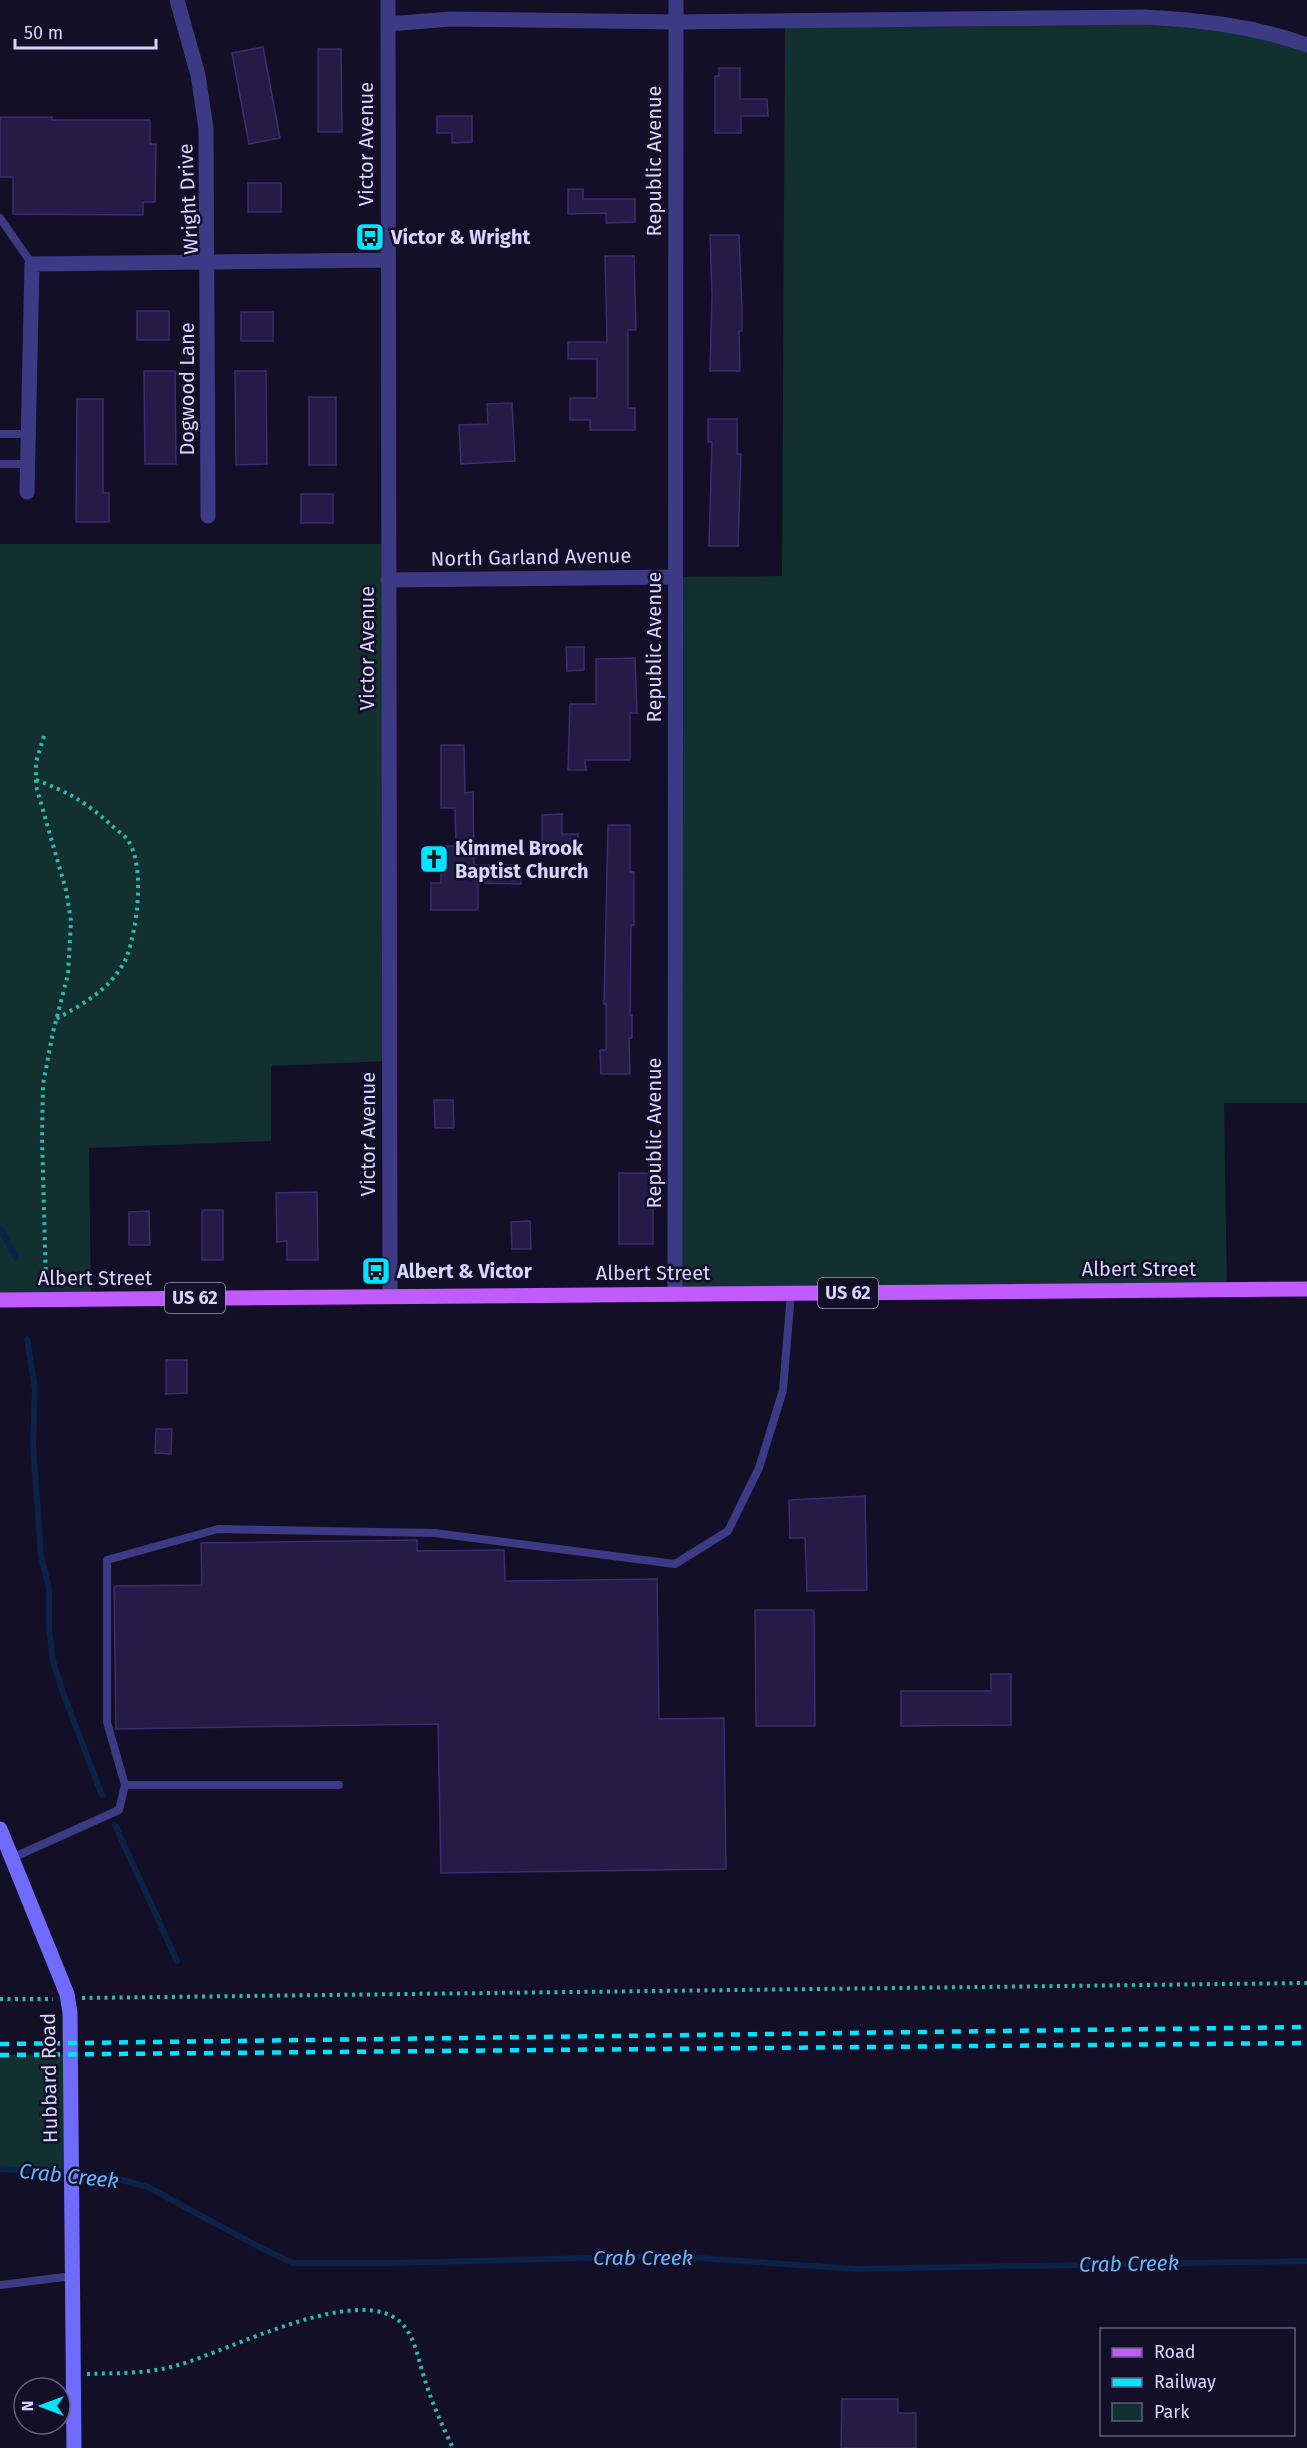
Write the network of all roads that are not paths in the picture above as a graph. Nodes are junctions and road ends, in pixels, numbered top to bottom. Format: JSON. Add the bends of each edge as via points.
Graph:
{"nodes":[{"id":1,"x":177,"y":0,"type":"edge"},
{"id":2,"x":388,"y":0,"type":"edge"},
{"id":3,"x":675,"y":0,"type":"edge"},
{"id":4,"x":675,"y":22,"type":"junction"},
{"id":5,"x":388,"y":24,"type":"junction"},
{"id":6,"x":1307,"y":45,"type":"edge"},
{"id":7,"x":0,"y":218,"type":"edge"},
{"id":8,"x":4,"y":229,"type":"edge"},
{"id":9,"x":387,"y":260,"type":"junction"},
{"id":10,"x":208,"y":262,"type":"junction"},
{"id":11,"x":32,"y":264,"type":"junction"},
{"id":12,"x":0,"y":434,"type":"edge"},
{"id":13,"x":28,"y":434,"type":"junction"},
{"id":14,"x":0,"y":464,"type":"edge"},
{"id":15,"x":28,"y":464,"type":"junction"},
{"id":16,"x":27,"y":492,"type":"dead end"},
{"id":17,"x":208,"y":516,"type":"dead end"},
{"id":18,"x":675,"y":577,"type":"junction"},
{"id":19,"x":388,"y":580,"type":"junction"},
{"id":20,"x":1307,"y":1289,"type":"edge"},
{"id":21,"x":791,"y":1293,"type":"junction"},
{"id":22,"x":675,"y":1294,"type":"junction"},
{"id":23,"x":390,"y":1296,"type":"junction"},
{"id":24,"x":0,"y":1300,"type":"edge"},
{"id":25,"x":125,"y":1785,"type":"junction"},
{"id":26,"x":339,"y":1785,"type":"dead end"},
{"id":27,"x":0,"y":1829,"type":"edge"},
{"id":28,"x":12,"y":1858,"type":"junction"},
{"id":29,"x":73,"y":2276,"type":"junction"},
{"id":30,"x":0,"y":2285,"type":"edge"},
{"id":31,"x":74,"y":2448,"type":"edge"}],
"edges":[{"from":1,"to":10,"type":"street","name":"Wright Drive","via":[[198,75],[206,128]]},
{"from":2,"to":5,"type":"street","name":"Victor Avenue"},
{"from":3,"to":4,"type":"street","name":"Republic Avenue"},
{"from":4,"to":5,"type":"street","via":[[462,19]]},
{"from":4,"to":6,"type":"street","via":[[1145,17],[1249,28]]},
{"from":4,"to":18,"type":"street","name":"Republic Avenue"},
{"from":5,"to":9,"type":"street","name":"Victor Avenue"},
{"from":7,"to":8,"type":"lane"},
{"from":8,"to":11,"type":"lane"},
{"from":9,"to":10,"type":"street","name":"Wright Drive"},
{"from":9,"to":19,"type":"street","name":"Victor Avenue"},
{"from":10,"to":11,"type":"street"},
{"from":10,"to":17,"type":"street","name":"Dogwood Lane"},
{"from":11,"to":13,"type":"street"},
{"from":12,"to":13,"type":"lane"},
{"from":13,"to":15,"type":"street"},
{"from":14,"to":15,"type":"lane"},
{"from":15,"to":16,"type":"street"},
{"from":18,"to":19,"type":"street","name":"North Garland Avenue"},
{"from":18,"to":22,"type":"street","name":"Republic Avenue"},
{"from":19,"to":23,"type":"street","name":"Victor Avenue"},
{"from":20,"to":21,"type":"main road","name":"Albert Street","number":"US 62"},
{"from":21,"to":22,"type":"main road","name":"Albert Street","number":"US 62"},
{"from":21,"to":25,"type":"lane","via":[[783,1390],[759,1468],[728,1531],[675,1564],[435,1533],[218,1529],[107,1560],[107,1722]]},
{"from":22,"to":23,"type":"main road","name":"Albert Street","number":"US 62"},
{"from":23,"to":24,"type":"main road","name":"Albert Street","number":"US 62"},
{"from":25,"to":26,"type":"lane"},
{"from":25,"to":28,"type":"lane","via":[[119,1810]]},
{"from":27,"to":28,"type":"street","name":"Hubbard Road"},
{"from":28,"to":29,"type":"street","name":"Hubbard Road","via":[[68,1998]]},
{"from":29,"to":30,"type":"lane"},
{"from":29,"to":31,"type":"street","name":"Hubbard Road"}]}
